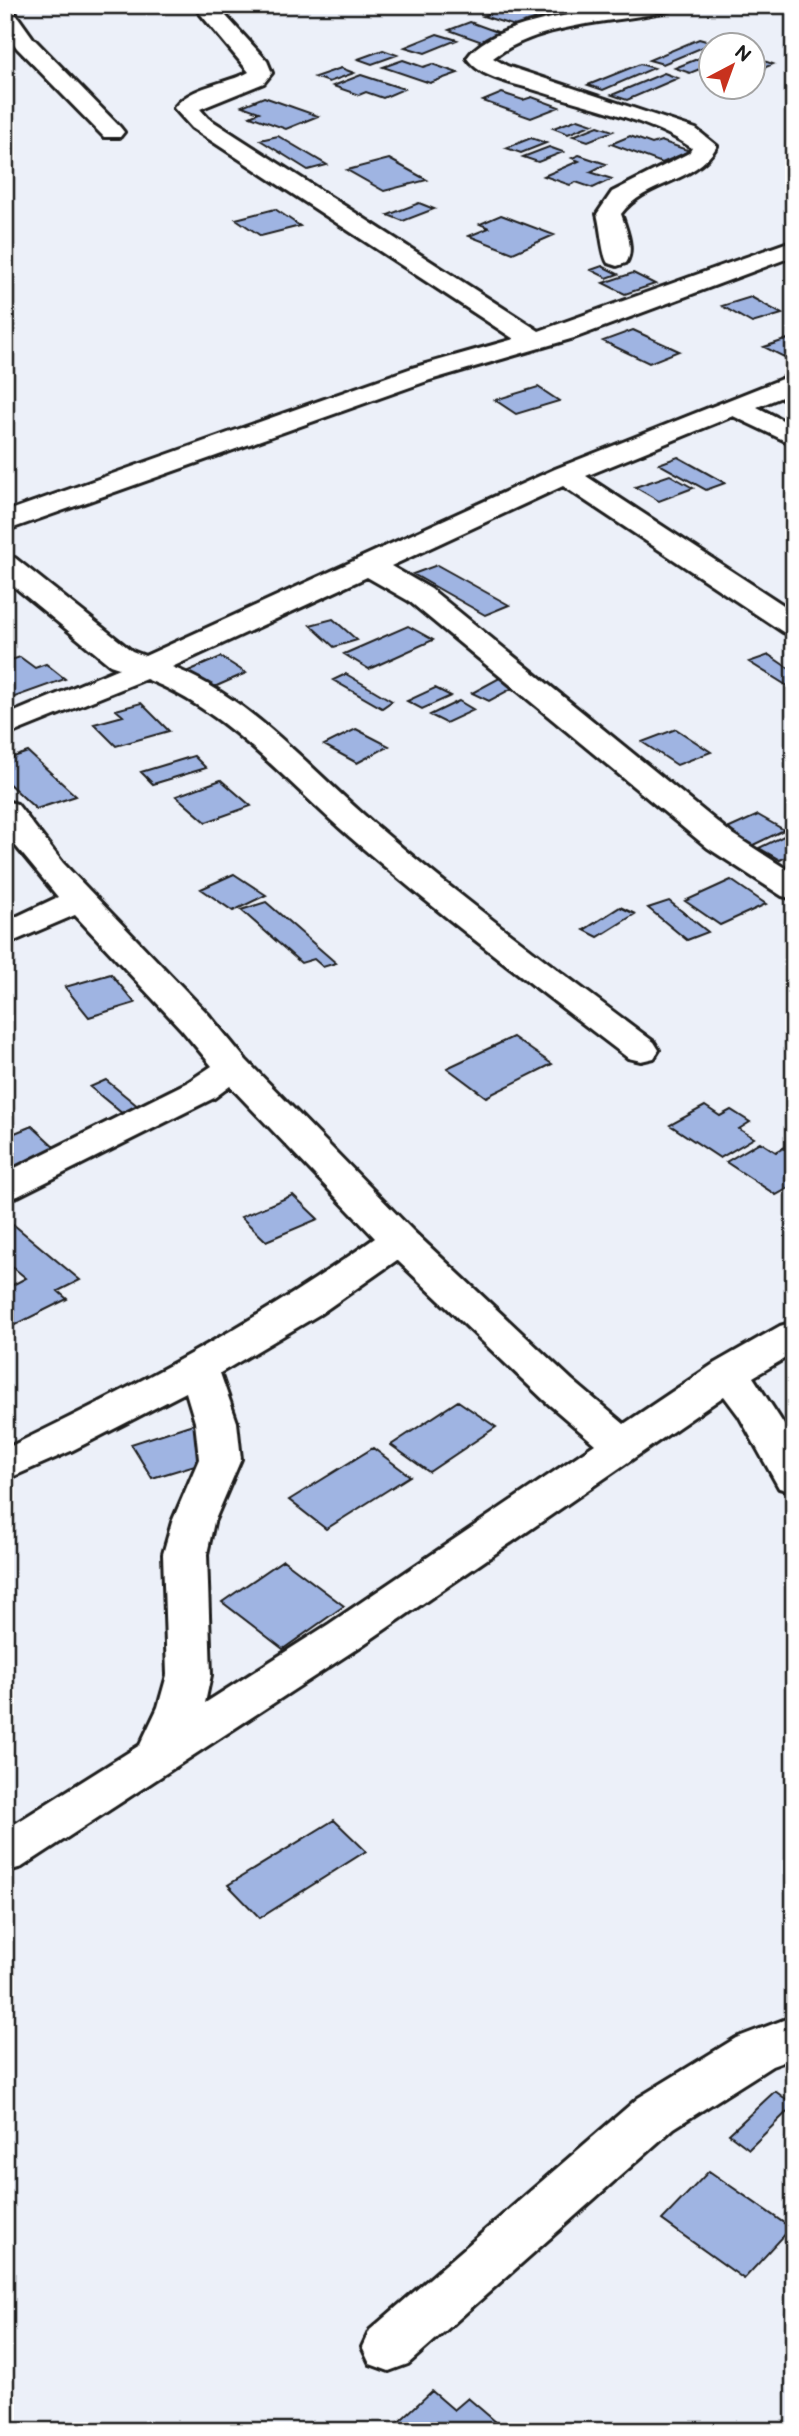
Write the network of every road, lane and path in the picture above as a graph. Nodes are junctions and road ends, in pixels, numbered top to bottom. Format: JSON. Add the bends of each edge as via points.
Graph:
{"nodes":[{"id":1,"x":204,"y":5,"type":"edge"},
{"id":2,"x":663,"y":5,"type":"edge"},
{"id":3,"x":5,"y":15,"type":"edge"},
{"id":4,"x":112,"y":132,"type":"dead end"},
{"id":5,"x":794,"y":247,"type":"edge"},
{"id":6,"x":617,"y":258,"type":"dead end"},
{"id":7,"x":758,"y":260,"type":"junction"},
{"id":8,"x":782,"y":273,"type":"dead end"},
{"id":9,"x":534,"y":340,"type":"junction"},
{"id":10,"x":794,"y":382,"type":"edge"},
{"id":11,"x":734,"y":406,"type":"junction"},
{"id":12,"x":794,"y":437,"type":"edge"},
{"id":13,"x":565,"y":475,"type":"junction"},
{"id":14,"x":5,"y":522,"type":"edge"},
{"id":15,"x":5,"y":564,"type":"edge"},
{"id":16,"x":368,"y":565,"type":"junction"},
{"id":17,"x":794,"y":626,"type":"edge"},
{"id":18,"x":145,"y":668,"type":"junction"},
{"id":19,"x":5,"y":727,"type":"edge"},
{"id":20,"x":5,"y":811,"type":"edge"},
{"id":21,"x":794,"y":889,"type":"edge"},
{"id":22,"x":79,"y":900,"type":"junction"},
{"id":23,"x":5,"y":935,"type":"edge"},
{"id":24,"x":641,"y":1050,"type":"dead end"},
{"id":25,"x":233,"y":1068,"type":"junction"},
{"id":26,"x":5,"y":1188,"type":"edge"},
{"id":27,"x":399,"y":1240,"type":"junction"},
{"id":28,"x":794,"y":1335,"type":"edge"},
{"id":29,"x":198,"y":1367,"type":"junction"},
{"id":30,"x":729,"y":1373,"type":"junction"},
{"id":31,"x":622,"y":1445,"type":"junction"},
{"id":32,"x":5,"y":1466,"type":"edge"},
{"id":33,"x":794,"y":1478,"type":"edge"},
{"id":34,"x":157,"y":1756,"type":"junction"},
{"id":35,"x":5,"y":1854,"type":"edge"},
{"id":36,"x":794,"y":2036,"type":"edge"},
{"id":37,"x":389,"y":2347,"type":"dead end"}],
"edges":[{"from":1,"to":9,"type":"street","via":[[261,73],[186,108],[200,123]]},
{"from":2,"to":6,"type":"street","via":[[634,14],[542,27],[494,43],[478,58],[499,71],[688,134],[705,146],[698,158],[621,197],[609,214]]},
{"from":3,"to":4,"type":"street","via":[[25,43]]},
{"from":5,"to":7,"type":"street"},
{"from":7,"to":8,"type":"street"},
{"from":7,"to":9,"type":"street"},
{"from":9,"to":14,"type":"street","via":[[421,374]]},
{"from":10,"to":11,"type":"street"},
{"from":11,"to":12,"type":"street"},
{"from":11,"to":13,"type":"street"},
{"from":13,"to":16,"type":"street"},
{"from":13,"to":17,"type":"street"},
{"from":15,"to":18,"type":"street","via":[[103,646]]},
{"from":16,"to":18,"type":"street"},
{"from":16,"to":21,"type":"street","via":[[420,595],[720,841]]},
{"from":18,"to":19,"type":"street"},
{"from":18,"to":24,"type":"street","via":[[202,694],[248,727],[444,899]]},
{"from":20,"to":22,"type":"street"},
{"from":22,"to":23,"type":"street"},
{"from":22,"to":25,"type":"street"},
{"from":25,"to":26,"type":"street","via":[[201,1090]]},
{"from":25,"to":27,"type":"street"},
{"from":27,"to":29,"type":"street","via":[[311,1301]]},
{"from":27,"to":31,"type":"street"},
{"from":28,"to":30,"type":"street"},
{"from":29,"to":32,"type":"street","via":[[113,1415]]},
{"from":29,"to":34,"type":"street","via":[[216,1422],[220,1460],[193,1522],[185,1554],[189,1675],[181,1707]]},
{"from":30,"to":31,"type":"street"},
{"from":30,"to":33,"type":"street"},
{"from":31,"to":34,"type":"street","via":[[345,1635]]},
{"from":34,"to":35,"type":"street"},
{"from":36,"to":37,"type":"street","via":[[754,2052],[656,2113]]}]}
